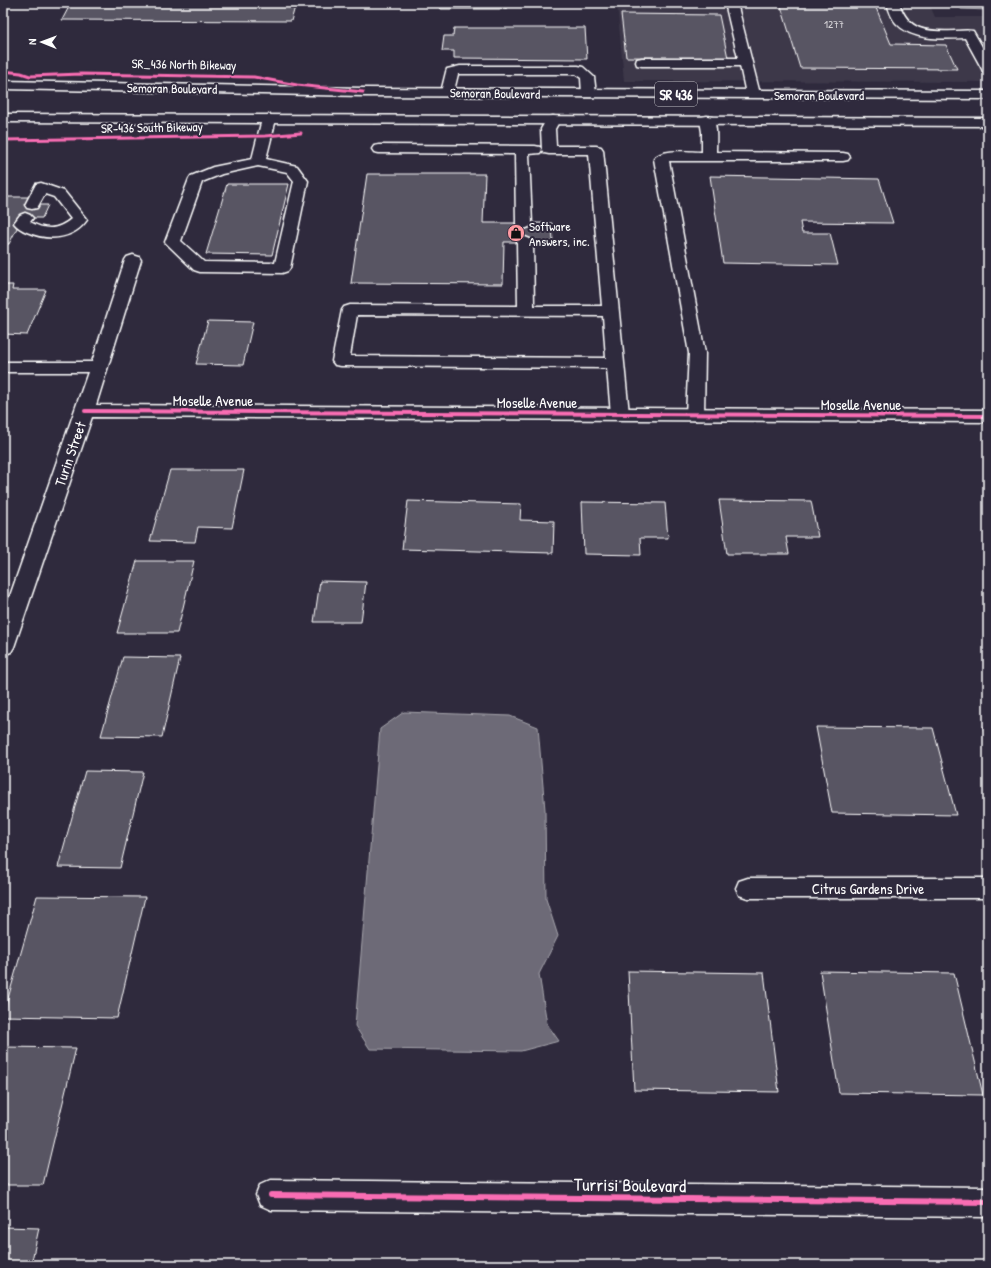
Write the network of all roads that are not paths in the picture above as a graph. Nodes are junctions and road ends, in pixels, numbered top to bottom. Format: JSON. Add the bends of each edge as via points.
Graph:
{"nodes":[{"id":1,"x":731,"y":3,"type":"edge"},
{"id":2,"x":893,"y":3,"type":"edge"},
{"id":3,"x":642,"y":62,"type":"dead end"},
{"id":4,"x":744,"y":62,"type":"junction"},
{"id":5,"x":987,"y":65,"type":"edge"},
{"id":6,"x":3,"y":85,"type":"edge"},
{"id":7,"x":38,"y":85,"type":"junction"},
{"id":8,"x":363,"y":92,"type":"junction"},
{"id":9,"x":448,"y":92,"type":"junction"},
{"id":10,"x":589,"y":94,"type":"junction"},
{"id":11,"x":753,"y":94,"type":"junction"},
{"id":12,"x":988,"y":95,"type":"edge"},
{"id":13,"x":12,"y":99,"type":"dead end"},
{"id":14,"x":988,"y":100,"type":"edge"},
{"id":15,"x":262,"y":103,"type":"dead end"},
{"id":16,"x":122,"y":105,"type":"dead end"},
{"id":17,"x":3,"y":118,"type":"edge"},
{"id":18,"x":54,"y":118,"type":"junction"},
{"id":19,"x":269,"y":119,"type":"junction"},
{"id":20,"x":553,"y":120,"type":"junction"},
{"id":21,"x":707,"y":120,"type":"junction"},
{"id":22,"x":988,"y":122,"type":"edge"},
{"id":23,"x":379,"y":149,"type":"dead end"},
{"id":24,"x":522,"y":150,"type":"junction"},
{"id":25,"x":549,"y":150,"type":"junction"},
{"id":26,"x":709,"y":156,"type":"junction"},
{"id":27,"x":843,"y":157,"type":"dead end"},
{"id":28,"x":258,"y":162,"type":"junction"},
{"id":29,"x":26,"y":180,"type":"dead end"},
{"id":30,"x":41,"y":187,"type":"junction"},
{"id":31,"x":524,"y":224,"type":"dead end"},
{"id":32,"x":525,"y":242,"type":"dead end"},
{"id":33,"x":133,"y":260,"type":"dead end"},
{"id":34,"x":526,"y":311,"type":"junction"},
{"id":35,"x":610,"y":311,"type":"junction"},
{"id":36,"x":615,"y":363,"type":"junction"},
{"id":37,"x":3,"y":367,"type":"edge"},
{"id":38,"x":99,"y":367,"type":"junction"},
{"id":39,"x":85,"y":411,"type":"junction"},
{"id":40,"x":620,"y":414,"type":"junction"},
{"id":41,"x":695,"y":415,"type":"junction"},
{"id":42,"x":988,"y":416,"type":"edge"},
{"id":43,"x":3,"y":647,"type":"edge"},
{"id":44,"x":748,"y":888,"type":"dead end"},
{"id":45,"x":988,"y":888,"type":"edge"},
{"id":46,"x":271,"y":1195,"type":"dead end"},
{"id":47,"x":988,"y":1202,"type":"edge"}],
"edges":[{"from":1,"to":4,"type":"lane"},
{"from":2,"to":5,"type":"lane","via":[[900,21],[909,28],[940,35],[976,34]]},
{"from":3,"to":4,"type":"lane"},
{"from":4,"to":11,"type":"lane"},
{"from":6,"to":7,"type":"main road","name":"Semoran Boulevard","number":"SR 436"},
{"from":7,"to":8,"type":"main road","name":"Semoran Boulevard","number":"SR 436"},
{"from":7,"to":13,"type":"main road"},
{"from":8,"to":9,"type":"main road","name":"Semoran Boulevard","number":"SR 436"},
{"from":8,"to":15,"type":"main road"},
{"from":9,"to":10,"type":"main road","name":"Semoran Boulevard","number":"SR 436"},
{"from":9,"to":10,"type":"lane","via":[[452,72],[460,70],[578,70],[587,77]]},
{"from":10,"to":11,"type":"main road","name":"Semoran Boulevard","number":"SR 436"},
{"from":11,"to":12,"type":"main road","name":"Semoran Boulevard","number":"SR 436"},
{"from":14,"to":21,"type":"main road","via":[[956,110],[760,110]]},
{"from":16,"to":18,"type":"main road"},
{"from":17,"to":18,"type":"main road","name":"Semoran Boulevard","number":"SR 436"},
{"from":18,"to":19,"type":"main road","name":"Semoran Boulevard","number":"SR 436"},
{"from":19,"to":20,"type":"main road","name":"Semoran Boulevard","number":"SR 436"},
{"from":19,"to":28,"type":"lane"},
{"from":20,"to":21,"type":"main road","name":"Semoran Boulevard","number":"SR 436"},
{"from":20,"to":25,"type":"lane","via":[[548,129]]},
{"from":21,"to":22,"type":"main road","name":"Semoran Boulevard","number":"SR 436"},
{"from":21,"to":26,"type":"lane"},
{"from":23,"to":24,"type":"lane"},
{"from":24,"to":25,"type":"lane"},
{"from":24,"to":31,"type":"lane"},
{"from":25,"to":35,"type":"lane","via":[[596,150]]},
{"from":26,"to":27,"type":"lane"},
{"from":26,"to":41,"type":"lane","via":[[669,156],[662,159],[697,353]]},
{"from":28,"to":28,"type":"lane","via":[[218,170],[196,179],[173,242],[200,267],[282,268],[301,181],[292,169]]},
{"from":29,"to":30,"type":"lane"},
{"from":30,"to":30,"type":"lane","via":[[22,223],[36,231],[54,234],[70,229],[78,220],[59,194]]},
{"from":32,"to":34,"type":"lane"},
{"from":33,"to":38,"type":"main road","name":"Turin Street"},
{"from":34,"to":35,"type":"lane"},
{"from":34,"to":36,"type":"lane","via":[[350,310],[341,361]]},
{"from":35,"to":36,"type":"lane"},
{"from":36,"to":40,"type":"lane"},
{"from":37,"to":38,"type":"main road"},
{"from":38,"to":39,"type":"main road","name":"Turin Street"},
{"from":39,"to":40,"type":"main road","name":"Moselle Avenue"},
{"from":39,"to":43,"type":"main road","name":"Turin Street"},
{"from":40,"to":41,"type":"main road","name":"Moselle Avenue"},
{"from":41,"to":42,"type":"main road","name":"Moselle Avenue"},
{"from":44,"to":45,"type":"lane","name":"Citrus Gardens Drive"},
{"from":46,"to":47,"type":"main road","name":"Turrisi Boulevard"}]}
